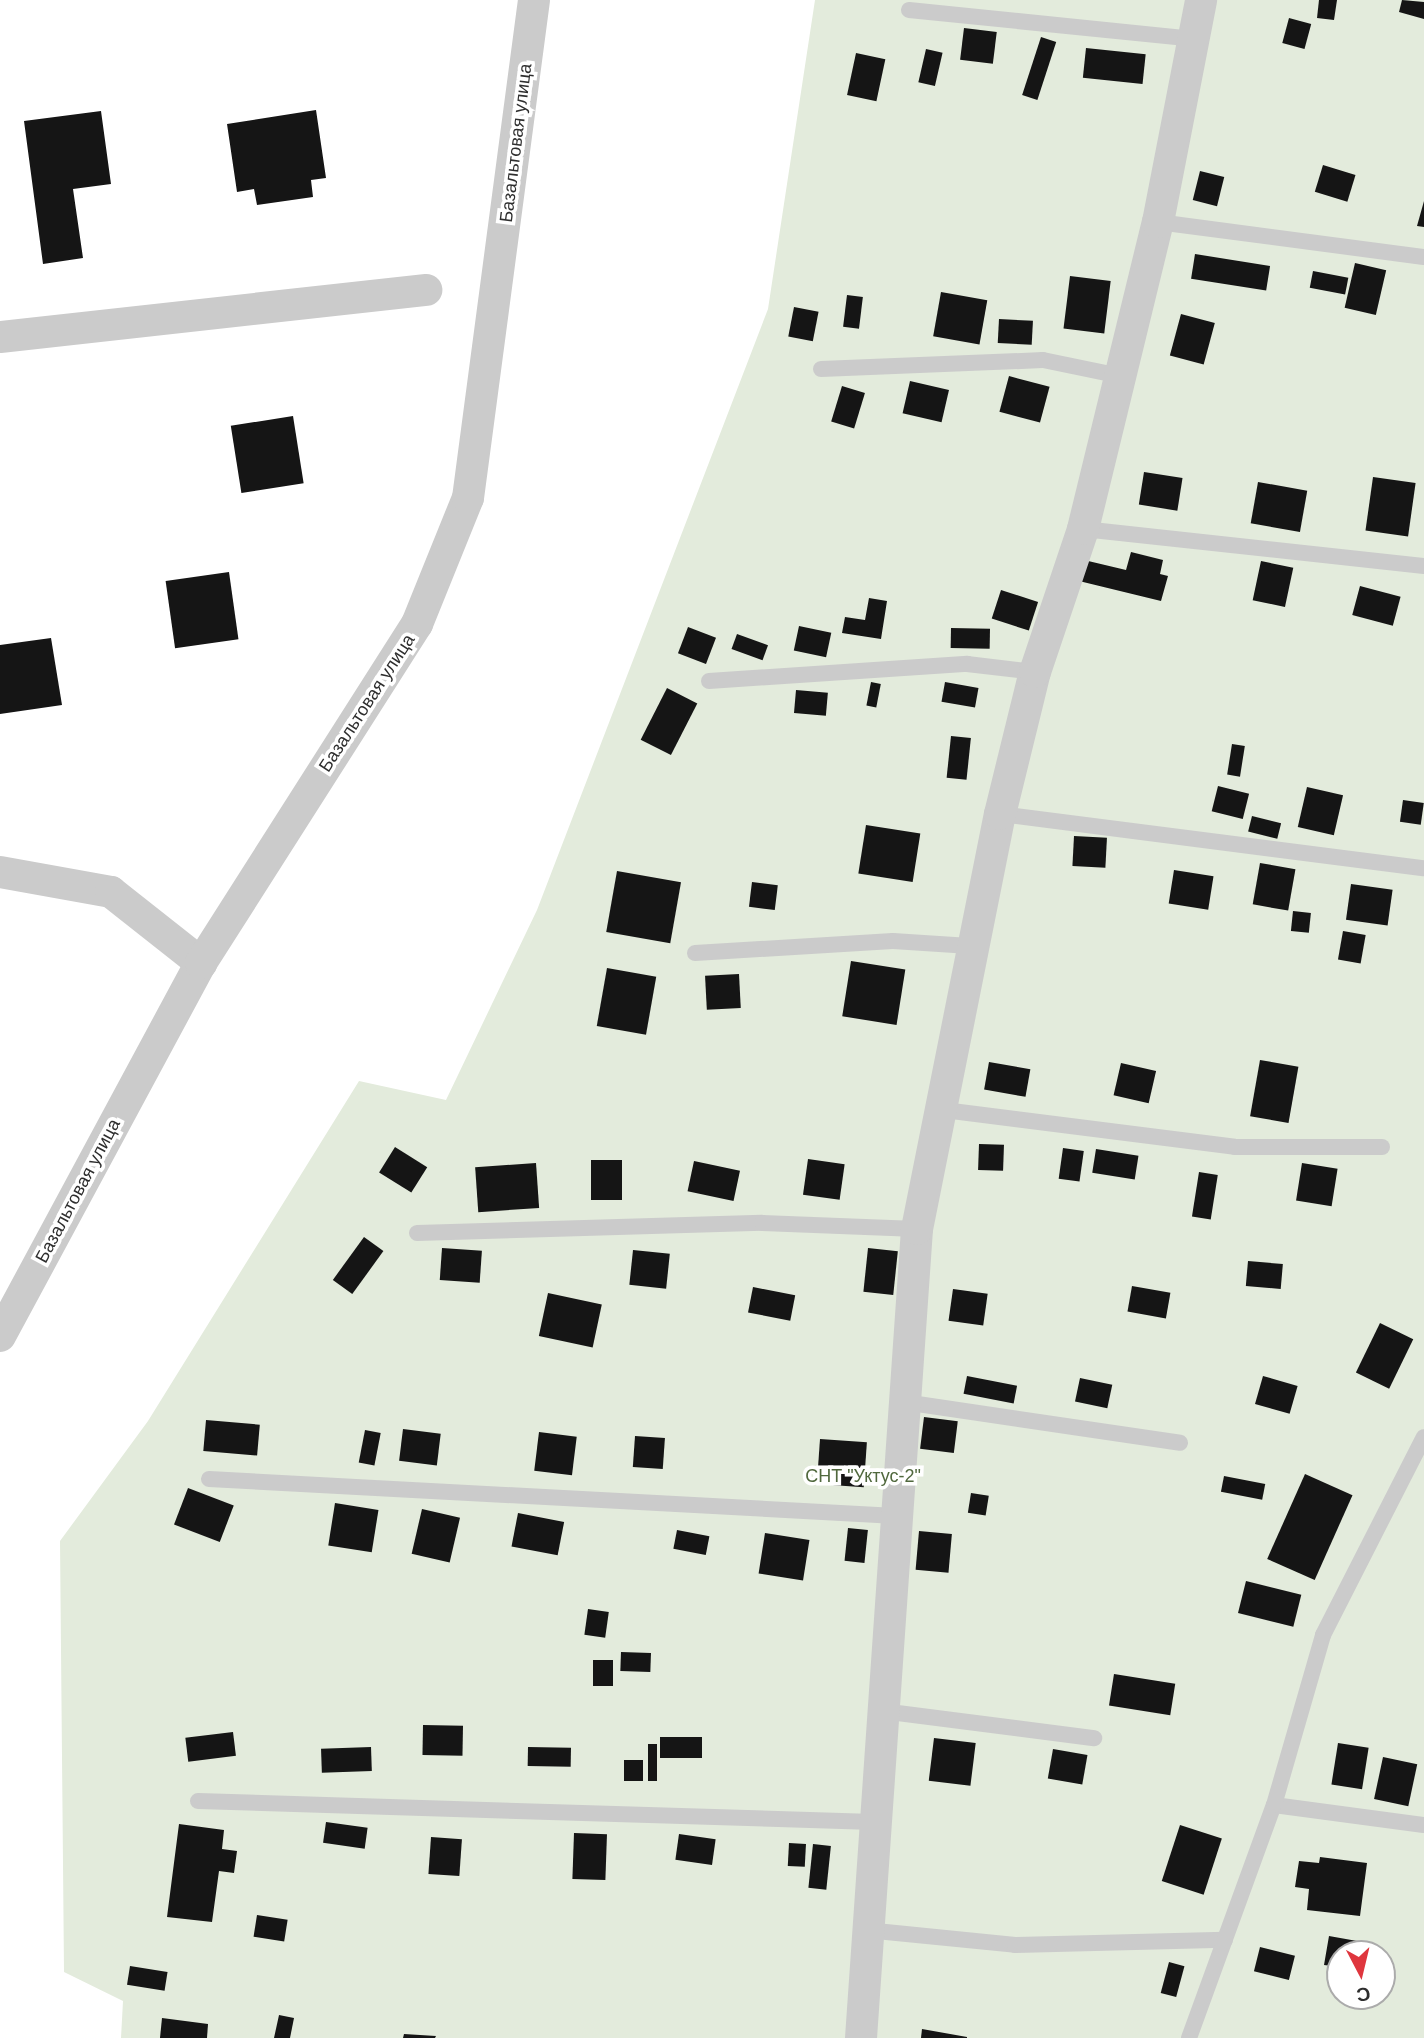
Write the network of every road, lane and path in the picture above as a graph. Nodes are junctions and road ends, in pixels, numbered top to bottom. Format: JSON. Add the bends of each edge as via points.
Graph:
{"nodes":[{"id":1,"x":534,"y":0,"type":"edge"},
{"id":2,"x":1201,"y":0,"type":"edge"},
{"id":3,"x":909,"y":10,"type":"dead end"},
{"id":4,"x":1194,"y":39,"type":"junction"},
{"id":5,"x":1157,"y":222,"type":"junction"},
{"id":6,"x":1424,"y":257,"type":"edge"},
{"id":7,"x":426,"y":290,"type":"dead end"},
{"id":8,"x":0,"y":337,"type":"edge"},
{"id":9,"x":821,"y":369,"type":"dead end"},
{"id":10,"x":1120,"y":376,"type":"junction"},
{"id":11,"x":1083,"y":529,"type":"junction"},
{"id":12,"x":1424,"y":566,"type":"edge"},
{"id":13,"x":1035,"y":672,"type":"junction"},
{"id":14,"x":709,"y":681,"type":"dead end"},
{"id":15,"x":1000,"y":814,"type":"junction"},
{"id":16,"x":1424,"y":868,"type":"edge"},
{"id":17,"x":0,"y":872,"type":"edge"},
{"id":18,"x":970,"y":946,"type":"junction"},
{"id":19,"x":695,"y":953,"type":"dead end"},
{"id":20,"x":201,"y":963,"type":"junction"},
{"id":21,"x":944,"y":1110,"type":"junction"},
{"id":22,"x":1382,"y":1147,"type":"dead end"},
{"id":23,"x":917,"y":1229,"type":"junction"},
{"id":24,"x":417,"y":1233,"type":"dead end"},
{"id":25,"x":0,"y":1336,"type":"edge"},
{"id":26,"x":904,"y":1402,"type":"junction"},
{"id":27,"x":1424,"y":1437,"type":"edge"},
{"id":28,"x":1180,"y":1443,"type":"dead end"},
{"id":29,"x":209,"y":1479,"type":"dead end"},
{"id":30,"x":896,"y":1516,"type":"junction"},
{"id":31,"x":882,"y":1711,"type":"junction"},
{"id":32,"x":1094,"y":1738,"type":"dead end"},
{"id":33,"x":198,"y":1801,"type":"dead end"},
{"id":34,"x":1274,"y":1805,"type":"junction"},
{"id":35,"x":874,"y":1822,"type":"junction"},
{"id":36,"x":1424,"y":1825,"type":"edge"},
{"id":37,"x":866,"y":1930,"type":"junction"},
{"id":38,"x":1225,"y":1940,"type":"junction"},
{"id":39,"x":861,"y":2038,"type":"edge"},
{"id":40,"x":1189,"y":2038,"type":"edge"}],
"edges":[{"from":1,"to":20,"type":"street","name":"Базальтовая улица","via":[[468,498],[417,624]]},
{"from":2,"to":4,"type":"street"},
{"from":3,"to":4,"type":"lane"},
{"from":4,"to":5,"type":"street"},
{"from":5,"to":6,"type":"lane"},
{"from":5,"to":10,"type":"street"},
{"from":7,"to":8,"type":"street"},
{"from":9,"to":10,"type":"lane","via":[[1043,360]]},
{"from":10,"to":11,"type":"street"},
{"from":11,"to":12,"type":"lane"},
{"from":11,"to":13,"type":"street"},
{"from":13,"to":14,"type":"lane","via":[[967,664]]},
{"from":13,"to":15,"type":"street"},
{"from":15,"to":16,"type":"lane"},
{"from":15,"to":18,"type":"street"},
{"from":17,"to":20,"type":"street","via":[[111,892]]},
{"from":18,"to":19,"type":"lane","via":[[893,941]]},
{"from":18,"to":21,"type":"street"},
{"from":20,"to":25,"type":"street","name":"Базальтовая улица"},
{"from":21,"to":22,"type":"lane","via":[[1235,1147]]},
{"from":21,"to":23,"type":"street"},
{"from":23,"to":24,"type":"lane","via":[[762,1223]]},
{"from":23,"to":26,"type":"street"},
{"from":26,"to":28,"type":"lane"},
{"from":26,"to":30,"type":"street"},
{"from":27,"to":34,"type":"lane","via":[[1323,1635]]},
{"from":29,"to":30,"type":"lane"},
{"from":30,"to":31,"type":"street"},
{"from":31,"to":32,"type":"lane"},
{"from":31,"to":35,"type":"street"},
{"from":33,"to":35,"type":"lane"},
{"from":34,"to":36,"type":"lane"},
{"from":34,"to":38,"type":"lane"},
{"from":35,"to":37,"type":"street"},
{"from":37,"to":38,"type":"lane","via":[[1014,1945]]},
{"from":37,"to":39,"type":"street"},
{"from":38,"to":40,"type":"lane"}]}
